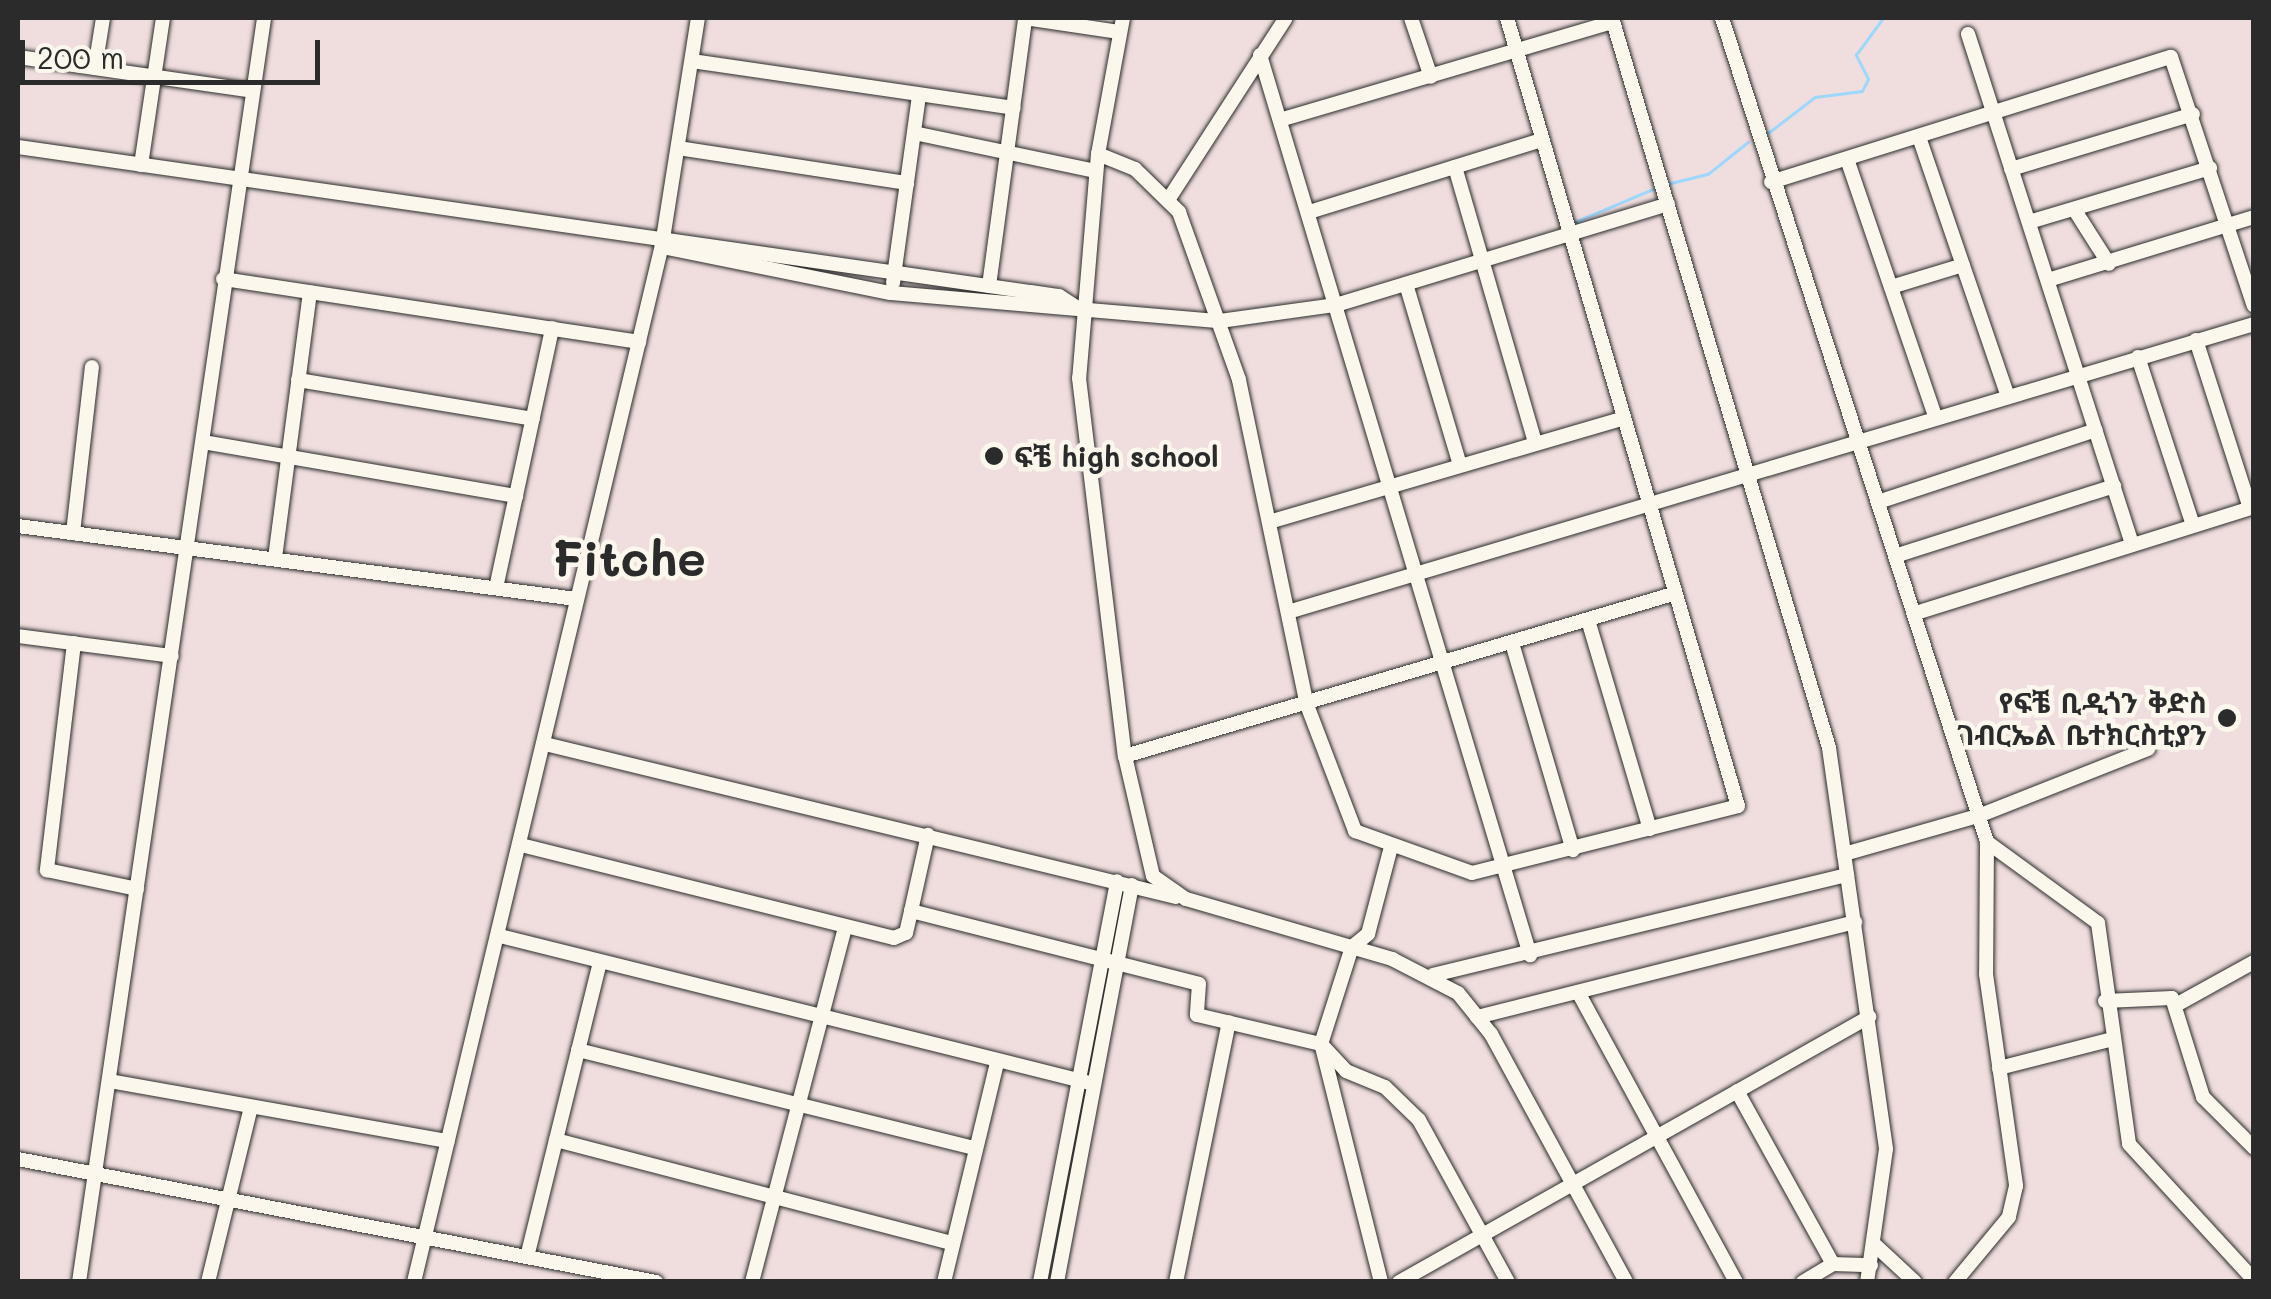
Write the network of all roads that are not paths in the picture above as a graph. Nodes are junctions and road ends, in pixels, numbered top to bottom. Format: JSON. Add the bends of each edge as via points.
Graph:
{"nodes":[{"id":1,"x":102,"y":18,"type":"edge"},
{"id":2,"x":162,"y":18,"type":"edge"},
{"id":3,"x":264,"y":18,"type":"edge"},
{"id":4,"x":698,"y":18,"type":"edge"},
{"id":5,"x":1025,"y":18,"type":"edge"},
{"id":6,"x":1286,"y":18,"type":"edge"},
{"id":7,"x":1411,"y":18,"type":"edge"},
{"id":8,"x":1507,"y":18,"type":"edge"},
{"id":9,"x":1722,"y":18,"type":"edge"},
{"id":10,"x":1613,"y":20,"type":"edge"},
{"id":11,"x":1121,"y":25,"type":"edge"},
{"id":12,"x":1968,"y":34,"type":"dead end"},
{"id":13,"x":1518,"y":52,"type":"junction"},
{"id":14,"x":1260,"y":55,"type":"junction"},
{"id":15,"x":18,"y":57,"type":"edge"},
{"id":16,"x":692,"y":61,"type":"junction"},
{"id":17,"x":96,"y":68,"type":"junction"},
{"id":18,"x":1431,"y":77,"type":"junction"},
{"id":19,"x":151,"y":78,"type":"junction"},
{"id":20,"x":253,"y":90,"type":"junction"},
{"id":21,"x":919,"y":95,"type":"junction"},
{"id":22,"x":1014,"y":108,"type":"junction"},
{"id":23,"x":2193,"y":114,"type":"junction"},
{"id":24,"x":1990,"y":115,"type":"junction"},
{"id":25,"x":1283,"y":119,"type":"junction"},
{"id":26,"x":914,"y":133,"type":"junction"},
{"id":27,"x":1919,"y":137,"type":"junction"},
{"id":28,"x":1542,"y":140,"type":"junction"},
{"id":29,"x":18,"y":148,"type":"edge"},
{"id":30,"x":678,"y":148,"type":"junction"},
{"id":31,"x":1011,"y":148,"type":"junction"},
{"id":32,"x":1098,"y":154,"type":"junction"},
{"id":33,"x":1847,"y":159,"type":"junction"},
{"id":34,"x":141,"y":165,"type":"junction"},
{"id":35,"x":1455,"y":167,"type":"junction"},
{"id":36,"x":2210,"y":168,"type":"junction"},
{"id":37,"x":2012,"y":169,"type":"junction"},
{"id":38,"x":1096,"y":171,"type":"junction"},
{"id":39,"x":240,"y":179,"type":"junction"},
{"id":40,"x":1771,"y":182,"type":"junction"},
{"id":41,"x":907,"y":183,"type":"junction"},
{"id":42,"x":1170,"y":197,"type":"junction"},
{"id":43,"x":1668,"y":204,"type":"junction"},
{"id":44,"x":2074,"y":208,"type":"junction"},
{"id":45,"x":1309,"y":212,"type":"junction"},
{"id":46,"x":2254,"y":216,"type":"edge"},
{"id":47,"x":2029,"y":222,"type":"junction"},
{"id":48,"x":2228,"y":225,"type":"junction"},
{"id":49,"x":1568,"y":236,"type":"junction"},
{"id":50,"x":662,"y":245,"type":"junction"},
{"id":51,"x":1482,"y":261,"type":"junction"},
{"id":52,"x":2109,"y":264,"type":"junction"},
{"id":53,"x":1963,"y":266,"type":"junction"},
{"id":54,"x":894,"y":276,"type":"junction"},
{"id":55,"x":223,"y":279,"type":"junction"},
{"id":56,"x":2048,"y":280,"type":"junction"},
{"id":57,"x":1406,"y":284,"type":"junction"},
{"id":58,"x":989,"y":286,"type":"junction"},
{"id":59,"x":1891,"y":287,"type":"junction"},
{"id":60,"x":310,"y":292,"type":"junction"},
{"id":61,"x":891,"y":293,"type":"junction"},
{"id":62,"x":1336,"y":305,"type":"junction"},
{"id":63,"x":2254,"y":306,"type":"edge"},
{"id":64,"x":1085,"y":313,"type":"junction"},
{"id":65,"x":1220,"y":321,"type":"junction"},
{"id":66,"x":2254,"y":324,"type":"edge"},
{"id":67,"x":552,"y":328,"type":"junction"},
{"id":68,"x":2196,"y":340,"type":"junction"},
{"id":69,"x":638,"y":342,"type":"junction"},
{"id":70,"x":2138,"y":357,"type":"junction"},
{"id":71,"x":92,"y":367,"type":"dead end"},
{"id":72,"x":2079,"y":374,"type":"junction"},
{"id":73,"x":298,"y":380,"type":"junction"},
{"id":74,"x":2007,"y":394,"type":"junction"},
{"id":75,"x":1935,"y":416,"type":"junction"},
{"id":76,"x":1621,"y":419,"type":"junction"},
{"id":77,"x":532,"y":420,"type":"junction"},
{"id":78,"x":2096,"y":430,"type":"junction"},
{"id":79,"x":1861,"y":440,"type":"junction"},
{"id":80,"x":203,"y":442,"type":"junction"},
{"id":81,"x":1535,"y":444,"type":"junction"},
{"id":82,"x":288,"y":457,"type":"junction"},
{"id":83,"x":1460,"y":465,"type":"junction"},
{"id":84,"x":1748,"y":473,"type":"junction"},
{"id":85,"x":1387,"y":486,"type":"junction"},
{"id":86,"x":2114,"y":486,"type":"junction"},
{"id":87,"x":516,"y":496,"type":"junction"},
{"id":88,"x":1881,"y":501,"type":"junction"},
{"id":89,"x":1646,"y":506,"type":"junction"},
{"id":90,"x":2252,"y":508,"type":"edge"},
{"id":91,"x":1269,"y":522,"type":"junction"},
{"id":92,"x":18,"y":526,"type":"edge"},
{"id":93,"x":2193,"y":526,"type":"junction"},
{"id":94,"x":73,"y":533,"type":"junction"},
{"id":95,"x":2132,"y":544,"type":"junction"},
{"id":96,"x":190,"y":546,"type":"junction"},
{"id":97,"x":1898,"y":555,"type":"junction"},
{"id":98,"x":275,"y":558,"type":"junction"},
{"id":99,"x":1416,"y":576,"type":"junction"},
{"id":100,"x":496,"y":588,"type":"junction"},
{"id":101,"x":1673,"y":594,"type":"junction"},
{"id":102,"x":576,"y":599,"type":"junction"},
{"id":103,"x":1288,"y":612,"type":"junction"},
{"id":104,"x":1916,"y":614,"type":"junction"},
{"id":105,"x":1588,"y":620,"type":"junction"},
{"id":106,"x":18,"y":636,"type":"edge"},
{"id":107,"x":74,"y":643,"type":"junction"},
{"id":108,"x":1512,"y":644,"type":"junction"},
{"id":109,"x":172,"y":656,"type":"junction"},
{"id":110,"x":1440,"y":665,"type":"junction"},
{"id":111,"x":1307,"y":705,"type":"junction"},
{"id":112,"x":545,"y":744,"type":"junction"},
{"id":113,"x":2148,"y":749,"type":"dead end"},
{"id":114,"x":1126,"y":756,"type":"junction"},
{"id":115,"x":1981,"y":815,"type":"junction"},
{"id":116,"x":1650,"y":829,"type":"junction"},
{"id":117,"x":928,"y":835,"type":"junction"},
{"id":118,"x":1987,"y":842,"type":"junction"},
{"id":119,"x":521,"y":845,"type":"junction"},
{"id":120,"x":1573,"y":850,"type":"junction"},
{"id":121,"x":1390,"y":851,"type":"junction"},
{"id":122,"x":1844,"y":854,"type":"junction"},
{"id":123,"x":1500,"y":870,"type":"junction"},
{"id":124,"x":1848,"y":875,"type":"junction"},
{"id":125,"x":1125,"y":883,"type":"junction"},
{"id":126,"x":137,"y":889,"type":"junction"},
{"id":127,"x":1186,"y":900,"type":"junction"},
{"id":128,"x":911,"y":911,"type":"junction"},
{"id":129,"x":1854,"y":922,"type":"junction"},
{"id":130,"x":844,"y":928,"type":"junction"},
{"id":131,"x":500,"y":936,"type":"junction"},
{"id":132,"x":1352,"y":947,"type":"junction"},
{"id":133,"x":1530,"y":955,"type":"junction"},
{"id":134,"x":600,"y":962,"type":"junction"},
{"id":135,"x":2254,"y":962,"type":"edge"},
{"id":136,"x":1109,"y":963,"type":"junction"},
{"id":137,"x":1433,"y":975,"type":"junction"},
{"id":138,"x":1578,"y":992,"type":"junction"},
{"id":139,"x":2105,"y":1000,"type":"junction"},
{"id":140,"x":2176,"y":1005,"type":"junction"},
{"id":141,"x":1869,"y":1016,"type":"junction"},
{"id":142,"x":1477,"y":1017,"type":"junction"},
{"id":143,"x":822,"y":1018,"type":"junction"},
{"id":144,"x":1228,"y":1022,"type":"junction"},
{"id":145,"x":2109,"y":1040,"type":"junction"},
{"id":146,"x":1321,"y":1044,"type":"junction"},
{"id":147,"x":578,"y":1050,"type":"junction"},
{"id":148,"x":997,"y":1063,"type":"junction"},
{"id":149,"x":1999,"y":1068,"type":"junction"},
{"id":150,"x":110,"y":1081,"type":"junction"},
{"id":151,"x":1078,"y":1081,"type":"junction"},
{"id":152,"x":1094,"y":1084,"type":"junction"},
{"id":153,"x":1737,"y":1091,"type":"junction"},
{"id":154,"x":251,"y":1107,"type":"junction"},
{"id":155,"x":798,"y":1109,"type":"junction"},
{"id":156,"x":1656,"y":1136,"type":"junction"},
{"id":157,"x":556,"y":1140,"type":"junction"},
{"id":158,"x":448,"y":1141,"type":"junction"},
{"id":159,"x":975,"y":1148,"type":"junction"},
{"id":160,"x":2254,"y":1148,"type":"edge"},
{"id":161,"x":18,"y":1160,"type":"edge"},
{"id":162,"x":94,"y":1181,"type":"junction"},
{"id":163,"x":1574,"y":1186,"type":"junction"},
{"id":164,"x":774,"y":1196,"type":"junction"},
{"id":165,"x":225,"y":1204,"type":"junction"},
{"id":166,"x":1486,"y":1236,"type":"junction"},
{"id":167,"x":425,"y":1238,"type":"junction"},
{"id":168,"x":951,"y":1244,"type":"junction"},
{"id":169,"x":1875,"y":1246,"type":"junction"},
{"id":170,"x":527,"y":1257,"type":"junction"},
{"id":171,"x":1833,"y":1264,"type":"junction"},
{"id":172,"x":1871,"y":1265,"type":"junction"},
{"id":173,"x":2254,"y":1280,"type":"edge"},
{"id":174,"x":79,"y":1282,"type":"edge"},
{"id":175,"x":208,"y":1282,"type":"edge"},
{"id":176,"x":414,"y":1282,"type":"edge"},
{"id":177,"x":656,"y":1282,"type":"edge"},
{"id":178,"x":752,"y":1282,"type":"edge"},
{"id":179,"x":944,"y":1282,"type":"edge"},
{"id":180,"x":1040,"y":1282,"type":"edge"},
{"id":181,"x":1058,"y":1282,"type":"edge"},
{"id":182,"x":1176,"y":1282,"type":"edge"},
{"id":183,"x":1381,"y":1282,"type":"edge"},
{"id":184,"x":1400,"y":1282,"type":"edge"},
{"id":185,"x":1508,"y":1282,"type":"edge"},
{"id":186,"x":1626,"y":1282,"type":"edge"},
{"id":187,"x":1736,"y":1282,"type":"edge"},
{"id":188,"x":1803,"y":1282,"type":"edge"},
{"id":189,"x":1867,"y":1282,"type":"edge"},
{"id":190,"x":1915,"y":1282,"type":"edge"},
{"id":191,"x":1955,"y":1282,"type":"edge"}],
"edges":[{"from":1,"to":17,"type":"street"},
{"from":2,"to":19,"type":"street"},
{"from":3,"to":20,"type":"street"},
{"from":4,"to":16,"type":"street"},
{"from":5,"to":11,"type":"street"},
{"from":5,"to":22,"type":"street"},
{"from":6,"to":14,"type":"street"},
{"from":7,"to":18,"type":"street"},
{"from":8,"to":13,"type":"street"},
{"from":9,"to":40,"type":"street"},
{"from":10,"to":13,"type":"street"},
{"from":10,"to":43,"type":"street"},
{"from":11,"to":32,"type":"street"},
{"from":12,"to":24,"type":"street"},
{"from":13,"to":18,"type":"street"},
{"from":13,"to":28,"type":"street"},
{"from":14,"to":25,"type":"street"},
{"from":14,"to":42,"type":"street"},
{"from":15,"to":17,"type":"street"},
{"from":16,"to":21,"type":"street"},
{"from":16,"to":30,"type":"street"},
{"from":17,"to":19,"type":"street"},
{"from":18,"to":25,"type":"street"},
{"from":19,"to":20,"type":"street"},
{"from":19,"to":34,"type":"street"},
{"from":20,"to":39,"type":"street"},
{"from":21,"to":22,"type":"street"},
{"from":21,"to":26,"type":"street"},
{"from":22,"to":31,"type":"street"},
{"from":23,"to":24,"type":"street","via":[[2176,61],[2164,57]]},
{"from":23,"to":36,"type":"street"},
{"from":23,"to":37,"type":"street"},
{"from":24,"to":27,"type":"street"},
{"from":24,"to":37,"type":"street"},
{"from":25,"to":45,"type":"street"},
{"from":26,"to":31,"type":"street"},
{"from":26,"to":41,"type":"street"},
{"from":27,"to":33,"type":"street"},
{"from":27,"to":53,"type":"street"},
{"from":28,"to":35,"type":"street"},
{"from":28,"to":49,"type":"street"},
{"from":29,"to":34,"type":"street"},
{"from":30,"to":41,"type":"street"},
{"from":30,"to":50,"type":"street"},
{"from":31,"to":38,"type":"street"},
{"from":31,"to":58,"type":"street"},
{"from":32,"to":38,"type":"street"},
{"from":32,"to":42,"type":"street"},
{"from":33,"to":40,"type":"street"},
{"from":33,"to":59,"type":"street"},
{"from":34,"to":39,"type":"street"},
{"from":35,"to":45,"type":"street"},
{"from":35,"to":51,"type":"street"},
{"from":36,"to":44,"type":"street"},
{"from":36,"to":48,"type":"street"},
{"from":37,"to":47,"type":"street"},
{"from":38,"to":64,"type":"street"},
{"from":39,"to":50,"type":"street"},
{"from":39,"to":55,"type":"street"},
{"from":40,"to":79,"type":"street"},
{"from":41,"to":54,"type":"street"},
{"from":42,"to":65,"type":"street"},
{"from":43,"to":49,"type":"street"},
{"from":43,"to":84,"type":"street"},
{"from":44,"to":47,"type":"street"},
{"from":44,"to":52,"type":"street"},
{"from":45,"to":62,"type":"street"},
{"from":46,"to":48,"type":"street"},
{"from":47,"to":56,"type":"street"},
{"from":48,"to":52,"type":"street"},
{"from":48,"to":63,"type":"street"},
{"from":49,"to":51,"type":"street"},
{"from":49,"to":76,"type":"street"},
{"from":50,"to":54,"type":"street"},
{"from":50,"to":61,"type":"street","via":[[690,259]]},
{"from":50,"to":69,"type":"street"},
{"from":51,"to":57,"type":"street"},
{"from":51,"to":81,"type":"street"},
{"from":52,"to":56,"type":"street"},
{"from":53,"to":59,"type":"street"},
{"from":53,"to":74,"type":"street"},
{"from":54,"to":58,"type":"street"},
{"from":54,"to":61,"type":"street"},
{"from":55,"to":60,"type":"street"},
{"from":55,"to":80,"type":"street"},
{"from":56,"to":72,"type":"street"},
{"from":57,"to":62,"type":"street"},
{"from":57,"to":83,"type":"street"},
{"from":58,"to":64,"type":"street","via":[[1060,296]]},
{"from":59,"to":75,"type":"street"},
{"from":60,"to":67,"type":"street"},
{"from":60,"to":73,"type":"street"},
{"from":61,"to":64,"type":"street"},
{"from":62,"to":65,"type":"street"},
{"from":62,"to":85,"type":"street"},
{"from":64,"to":65,"type":"street"},
{"from":64,"to":114,"type":"street","via":[[1085,450]]},
{"from":65,"to":91,"type":"street"},
{"from":66,"to":68,"type":"street"},
{"from":67,"to":69,"type":"street"},
{"from":67,"to":77,"type":"street"},
{"from":68,"to":70,"type":"street"},
{"from":68,"to":90,"type":"street"},
{"from":69,"to":102,"type":"street"},
{"from":70,"to":72,"type":"street"},
{"from":70,"to":93,"type":"street"},
{"from":71,"to":94,"type":"street"},
{"from":72,"to":74,"type":"street"},
{"from":72,"to":78,"type":"street"},
{"from":73,"to":77,"type":"street"},
{"from":73,"to":82,"type":"street"},
{"from":74,"to":75,"type":"street"},
{"from":75,"to":79,"type":"street"},
{"from":76,"to":81,"type":"street"},
{"from":76,"to":89,"type":"street"},
{"from":77,"to":87,"type":"street"},
{"from":78,"to":86,"type":"street"},
{"from":78,"to":88,"type":"street"},
{"from":79,"to":84,"type":"street"},
{"from":79,"to":88,"type":"street"},
{"from":80,"to":82,"type":"street"},
{"from":80,"to":96,"type":"street"},
{"from":81,"to":83,"type":"street"},
{"from":82,"to":87,"type":"street"},
{"from":82,"to":98,"type":"street"},
{"from":83,"to":85,"type":"street"},
{"from":84,"to":89,"type":"street"},
{"from":84,"to":122,"type":"street","via":[[1828,748]]},
{"from":85,"to":91,"type":"street"},
{"from":85,"to":99,"type":"street"},
{"from":86,"to":95,"type":"street"},
{"from":86,"to":97,"type":"street"},
{"from":87,"to":100,"type":"street"},
{"from":88,"to":97,"type":"street"},
{"from":89,"to":99,"type":"street"},
{"from":89,"to":101,"type":"street"},
{"from":90,"to":93,"type":"street"},
{"from":91,"to":103,"type":"street"},
{"from":92,"to":94,"type":"street"},
{"from":93,"to":95,"type":"street"},
{"from":94,"to":96,"type":"street"},
{"from":95,"to":104,"type":"street"},
{"from":96,"to":98,"type":"street"},
{"from":96,"to":109,"type":"street"},
{"from":97,"to":104,"type":"street"},
{"from":98,"to":100,"type":"street"},
{"from":99,"to":103,"type":"street"},
{"from":99,"to":110,"type":"street"},
{"from":100,"to":102,"type":"street"},
{"from":101,"to":105,"type":"street"},
{"from":101,"to":116,"type":"street","via":[[1738,806]]},
{"from":102,"to":112,"type":"street"},
{"from":103,"to":111,"type":"street"},
{"from":104,"to":115,"type":"street"},
{"from":105,"to":108,"type":"street"},
{"from":105,"to":116,"type":"street"},
{"from":106,"to":107,"type":"street"},
{"from":107,"to":109,"type":"street"},
{"from":107,"to":126,"type":"street","via":[[46,870]]},
{"from":108,"to":110,"type":"street"},
{"from":108,"to":120,"type":"street"},
{"from":109,"to":126,"type":"street"},
{"from":110,"to":111,"type":"street"},
{"from":110,"to":123,"type":"street"},
{"from":111,"to":114,"type":"street"},
{"from":111,"to":121,"type":"street","via":[[1354,831]]},
{"from":112,"to":117,"type":"street"},
{"from":112,"to":119,"type":"street"},
{"from":113,"to":115,"type":"street"},
{"from":114,"to":127,"type":"street","via":[[1153,876]]},
{"from":115,"to":118,"type":"street"},
{"from":115,"to":122,"type":"street"},
{"from":116,"to":120,"type":"street"},
{"from":117,"to":125,"type":"street"},
{"from":117,"to":128,"type":"street"},
{"from":118,"to":139,"type":"street","via":[[2098,924]]},
{"from":118,"to":149,"type":"street","via":[[1986,974]]},
{"from":119,"to":130,"type":"street"},
{"from":119,"to":131,"type":"street"},
{"from":120,"to":123,"type":"street"},
{"from":121,"to":123,"type":"street","via":[[1472,874]]},
{"from":121,"to":132,"type":"street","via":[[1368,934]]},
{"from":122,"to":124,"type":"street"},
{"from":123,"to":133,"type":"street"},
{"from":124,"to":129,"type":"street"},
{"from":124,"to":133,"type":"street"},
{"from":125,"to":127,"type":"street"},
{"from":125,"to":136,"type":"street"},
{"from":126,"to":150,"type":"street"},
{"from":127,"to":132,"type":"street"},
{"from":128,"to":130,"type":"street","via":[[906,933],[894,938]]},
{"from":128,"to":136,"type":"street"},
{"from":129,"to":138,"type":"street"},
{"from":129,"to":141,"type":"street"},
{"from":130,"to":143,"type":"street"},
{"from":131,"to":134,"type":"street"},
{"from":131,"to":158,"type":"street"},
{"from":132,"to":137,"type":"street"},
{"from":132,"to":146,"type":"street"},
{"from":133,"to":137,"type":"street"},
{"from":134,"to":143,"type":"street"},
{"from":134,"to":147,"type":"street"},
{"from":135,"to":140,"type":"street"},
{"from":136,"to":144,"type":"street","via":[[1199,984],[1197,1015]]},
{"from":136,"to":151,"type":"street"},
{"from":136,"to":152,"type":"street"},
{"from":137,"to":142,"type":"street"},
{"from":138,"to":142,"type":"street"},
{"from":138,"to":156,"type":"street"},
{"from":139,"to":140,"type":"street","via":[[2162,996]]},
{"from":139,"to":145,"type":"street"},
{"from":140,"to":160,"type":"street","via":[[2203,1097]]},
{"from":141,"to":153,"type":"street"},
{"from":141,"to":169,"type":"street","via":[[1886,1149]]},
{"from":142,"to":163,"type":"street"},
{"from":143,"to":148,"type":"street"},
{"from":143,"to":155,"type":"street"},
{"from":144,"to":146,"type":"street"},
{"from":144,"to":182,"type":"street"},
{"from":145,"to":149,"type":"street"},
{"from":145,"to":173,"type":"street","via":[[2130,1144]]},
{"from":146,"to":166,"type":"street","via":[[1419,1120]]},
{"from":146,"to":183,"type":"street"},
{"from":147,"to":155,"type":"street"},
{"from":147,"to":157,"type":"street"},
{"from":148,"to":151,"type":"street"},
{"from":148,"to":159,"type":"street"},
{"from":149,"to":191,"type":"street","via":[[2014,1201]]},
{"from":150,"to":154,"type":"street"},
{"from":150,"to":162,"type":"street"},
{"from":151,"to":152,"type":"street"},
{"from":151,"to":180,"type":"street"},
{"from":152,"to":181,"type":"street"},
{"from":153,"to":156,"type":"street"},
{"from":153,"to":171,"type":"street"},
{"from":154,"to":158,"type":"street"},
{"from":154,"to":165,"type":"street"},
{"from":155,"to":159,"type":"street"},
{"from":155,"to":164,"type":"street"},
{"from":156,"to":163,"type":"street"},
{"from":156,"to":187,"type":"street"},
{"from":157,"to":164,"type":"street"},
{"from":157,"to":170,"type":"street"},
{"from":158,"to":167,"type":"street"},
{"from":159,"to":168,"type":"street"},
{"from":161,"to":162,"type":"street"},
{"from":162,"to":165,"type":"street"},
{"from":162,"to":174,"type":"street"},
{"from":163,"to":166,"type":"street"},
{"from":163,"to":186,"type":"street"},
{"from":164,"to":168,"type":"street"},
{"from":164,"to":178,"type":"street"},
{"from":165,"to":167,"type":"street"},
{"from":165,"to":175,"type":"street"},
{"from":166,"to":184,"type":"street"},
{"from":166,"to":185,"type":"street"},
{"from":167,"to":170,"type":"street"},
{"from":167,"to":176,"type":"street"},
{"from":168,"to":179,"type":"street"},
{"from":169,"to":172,"type":"street"},
{"from":169,"to":190,"type":"street"},
{"from":170,"to":177,"type":"street"},
{"from":171,"to":172,"type":"street"},
{"from":171,"to":188,"type":"street"},
{"from":172,"to":189,"type":"street"}]}
